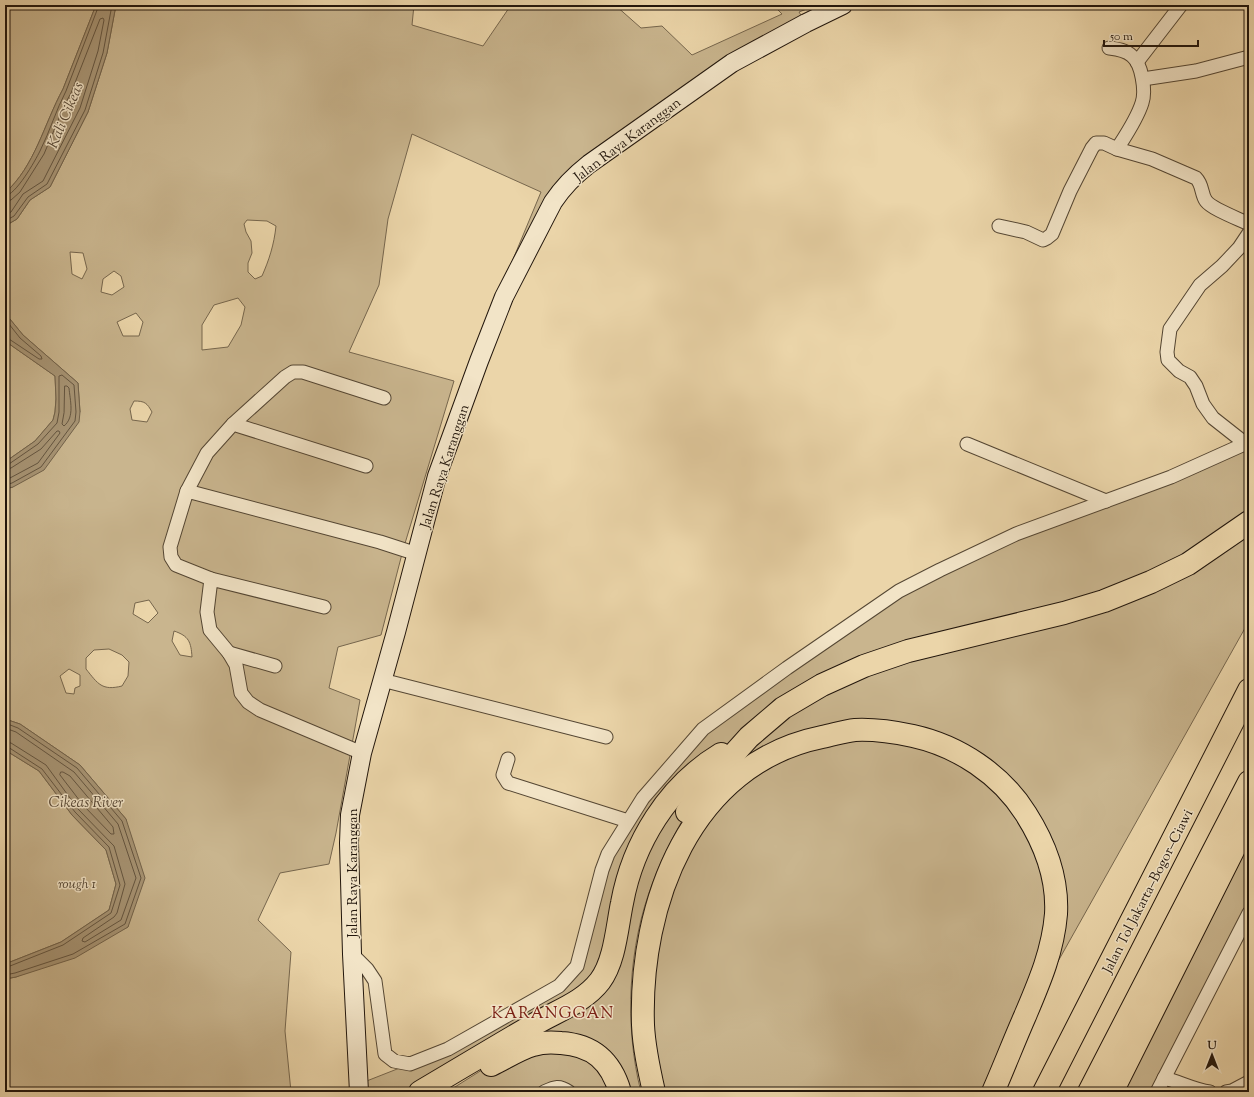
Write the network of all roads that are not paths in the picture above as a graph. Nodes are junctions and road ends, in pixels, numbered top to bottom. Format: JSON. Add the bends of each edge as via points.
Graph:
{"nodes":[{"id":1,"x":843,"y":5,"type":"edge"},
{"id":2,"x":1181,"y":5,"type":"edge"},
{"id":3,"x":1109,"y":48,"type":"dead end"},
{"id":4,"x":1249,"y":57,"type":"edge"},
{"id":5,"x":1137,"y":62,"type":"junction"},
{"id":6,"x":1143,"y":79,"type":"junction"},
{"id":7,"x":1117,"y":149,"type":"junction"},
{"id":8,"x":1249,"y":224,"type":"edge"},
{"id":9,"x":1000,"y":226,"type":"dead end"},
{"id":10,"x":1249,"y":233,"type":"edge"},
{"id":11,"x":384,"y":398,"type":"dead end"},
{"id":12,"x":233,"y":424,"type":"junction"},
{"id":13,"x":1248,"y":443,"type":"edge"},
{"id":14,"x":967,"y":444,"type":"dead end"},
{"id":15,"x":366,"y":466,"type":"dead end"},
{"id":16,"x":187,"y":491,"type":"junction"},
{"id":17,"x":1106,"y":501,"type":"junction"},
{"id":18,"x":1249,"y":522,"type":"edge"},
{"id":19,"x":417,"y":554,"type":"junction"},
{"id":20,"x":211,"y":579,"type":"junction"},
{"id":21,"x":324,"y":607,"type":"dead end"},
{"id":22,"x":229,"y":653,"type":"junction"},
{"id":23,"x":275,"y":666,"type":"dead end"},
{"id":24,"x":382,"y":680,"type":"junction"},
{"id":25,"x":1249,"y":690,"type":"edge"},
{"id":26,"x":606,"y":737,"type":"dead end"},
{"id":27,"x":749,"y":737,"type":"junction"},
{"id":28,"x":362,"y":753,"type":"junction"},
{"id":29,"x":508,"y":759,"type":"dead end"},
{"id":30,"x":1249,"y":782,"type":"edge"},
{"id":31,"x":1249,"y":819,"type":"edge"},
{"id":32,"x":628,"y":821,"type":"junction"},
{"id":33,"x":1249,"y":914,"type":"edge"},
{"id":34,"x":352,"y":954,"type":"junction"},
{"id":35,"x":1127,"y":1063,"type":"junction"},
{"id":36,"x":1164,"y":1078,"type":"junction"},
{"id":37,"x":1249,"y":1082,"type":"edge"},
{"id":38,"x":363,"y":1089,"type":"edge"},
{"id":39,"x":420,"y":1092,"type":"edge"},
{"id":40,"x":447,"y":1092,"type":"edge"},
{"id":41,"x":544,"y":1092,"type":"edge"},
{"id":42,"x":569,"y":1092,"type":"edge"},
{"id":43,"x":620,"y":1092,"type":"edge"},
{"id":44,"x":641,"y":1092,"type":"edge"},
{"id":45,"x":654,"y":1092,"type":"edge"},
{"id":46,"x":993,"y":1092,"type":"edge"},
{"id":47,"x":1044,"y":1092,"type":"edge"},
{"id":48,"x":1089,"y":1092,"type":"edge"},
{"id":49,"x":1112,"y":1092,"type":"edge"},
{"id":50,"x":1117,"y":1092,"type":"edge"},
{"id":51,"x":1157,"y":1092,"type":"edge"},
{"id":52,"x":1210,"y":1092,"type":"edge"},
{"id":53,"x":1226,"y":1092,"type":"edge"}],
"edges":[{"from":1,"to":19,"type":"street","name":"Jalan Raya Karanggan","via":[[732,63],[589,164],[563,188],[553,202],[504,297],[437,476]]},
{"from":2,"to":5,"type":"street"},
{"from":3,"to":5,"type":"street","via":[[1127,52]]},
{"from":4,"to":6,"type":"street","via":[[1203,70]]},
{"from":5,"to":6,"type":"street"},
{"from":6,"to":7,"type":"street","via":[[1143,102]]},
{"from":7,"to":8,"type":"street","via":[[1152,159],[1196,178],[1208,203]]},
{"from":7,"to":9,"type":"street","via":[[1104,143],[1096,143],[1092,148],[1052,234],[1047,238],[1039,239],[1026,232]]},
{"from":10,"to":13,"type":"street","via":[[1239,248],[1200,285],[1170,329],[1167,352],[1168,360],[1190,377],[1213,418]]},
{"from":11,"to":12,"type":"street","via":[[303,372],[293,372]]},
{"from":12,"to":15,"type":"street"},
{"from":12,"to":16,"type":"street","via":[[206,453]]},
{"from":13,"to":17,"type":"street"},
{"from":14,"to":17,"type":"street"},
{"from":16,"to":19,"type":"street"},
{"from":16,"to":20,"type":"street","via":[[170,547],[171,557],[176,565]]},
{"from":17,"to":32,"type":"street","via":[[1016,534],[899,591],[703,729],[643,798]]},
{"from":18,"to":27,"type":"highway","via":[[1188,564],[1104,601],[908,651],[864,666],[822,685],[783,708]]},
{"from":19,"to":24,"type":"street","name":"Jalan Raya Karanggan"},
{"from":20,"to":21,"type":"street"},
{"from":20,"to":22,"type":"street","via":[[206,612],[210,630]]},
{"from":22,"to":23,"type":"street"},
{"from":22,"to":28,"type":"street","via":[[236,665],[241,692],[248,702],[260,710]]},
{"from":24,"to":26,"type":"street"},
{"from":24,"to":28,"type":"street","name":"Jalan Raya Karanggan"},
{"from":25,"to":47,"type":"highway","name":"Jalan Tol Jakarta–Bogor–Ciawi"},
{"from":27,"to":39,"type":"highway","via":[[711,760],[687,780],[653,822],[632,864],[607,969],[594,988],[587,995]]},
{"from":27,"to":44,"type":"highway","via":[[705,786],[683,818],[652,882],[642,915],[633,963],[631,1001],[632,1043]]},
{"from":28,"to":34,"type":"street","name":"Jalan Raya Karanggan","via":[[350,815]]},
{"from":29,"to":32,"type":"street","via":[[503,775],[508,783]]},
{"from":30,"to":48,"type":"highway"},
{"from":31,"to":35,"type":"highway"},
{"from":32,"to":34,"type":"street","via":[[608,854],[602,870],[577,966],[560,986],[448,1049],[410,1064],[394,1061],[385,1054],[375,981],[368,969]]},
{"from":33,"to":36,"type":"street"},
{"from":34,"to":38,"type":"street","name":"Jalan Raya Karanggan"},
{"from":35,"to":49,"type":"highway"},
{"from":35,"to":50,"type":"highway"},
{"from":36,"to":51,"type":"street"},
{"from":36,"to":52,"type":"street"},
{"from":37,"to":53,"type":"street","via":[[1232,1092]]},
{"from":40,"to":43,"type":"highway","via":[[485,1068],[533,1045],[547,1042],[583,1046],[596,1053],[613,1074]]},
{"from":41,"to":42,"type":"street","via":[[554,1087],[563,1087]]},
{"from":45,"to":46,"type":"highway","via":[[647,1063],[643,1027],[648,945],[657,904],[672,864],[689,832],[724,787],[770,755],[804,741],[862,730],[890,731],[930,740],[965,756],[993,775],[1018,801],[1047,853],[1055,884],[1056,913],[1051,948]]}]}
